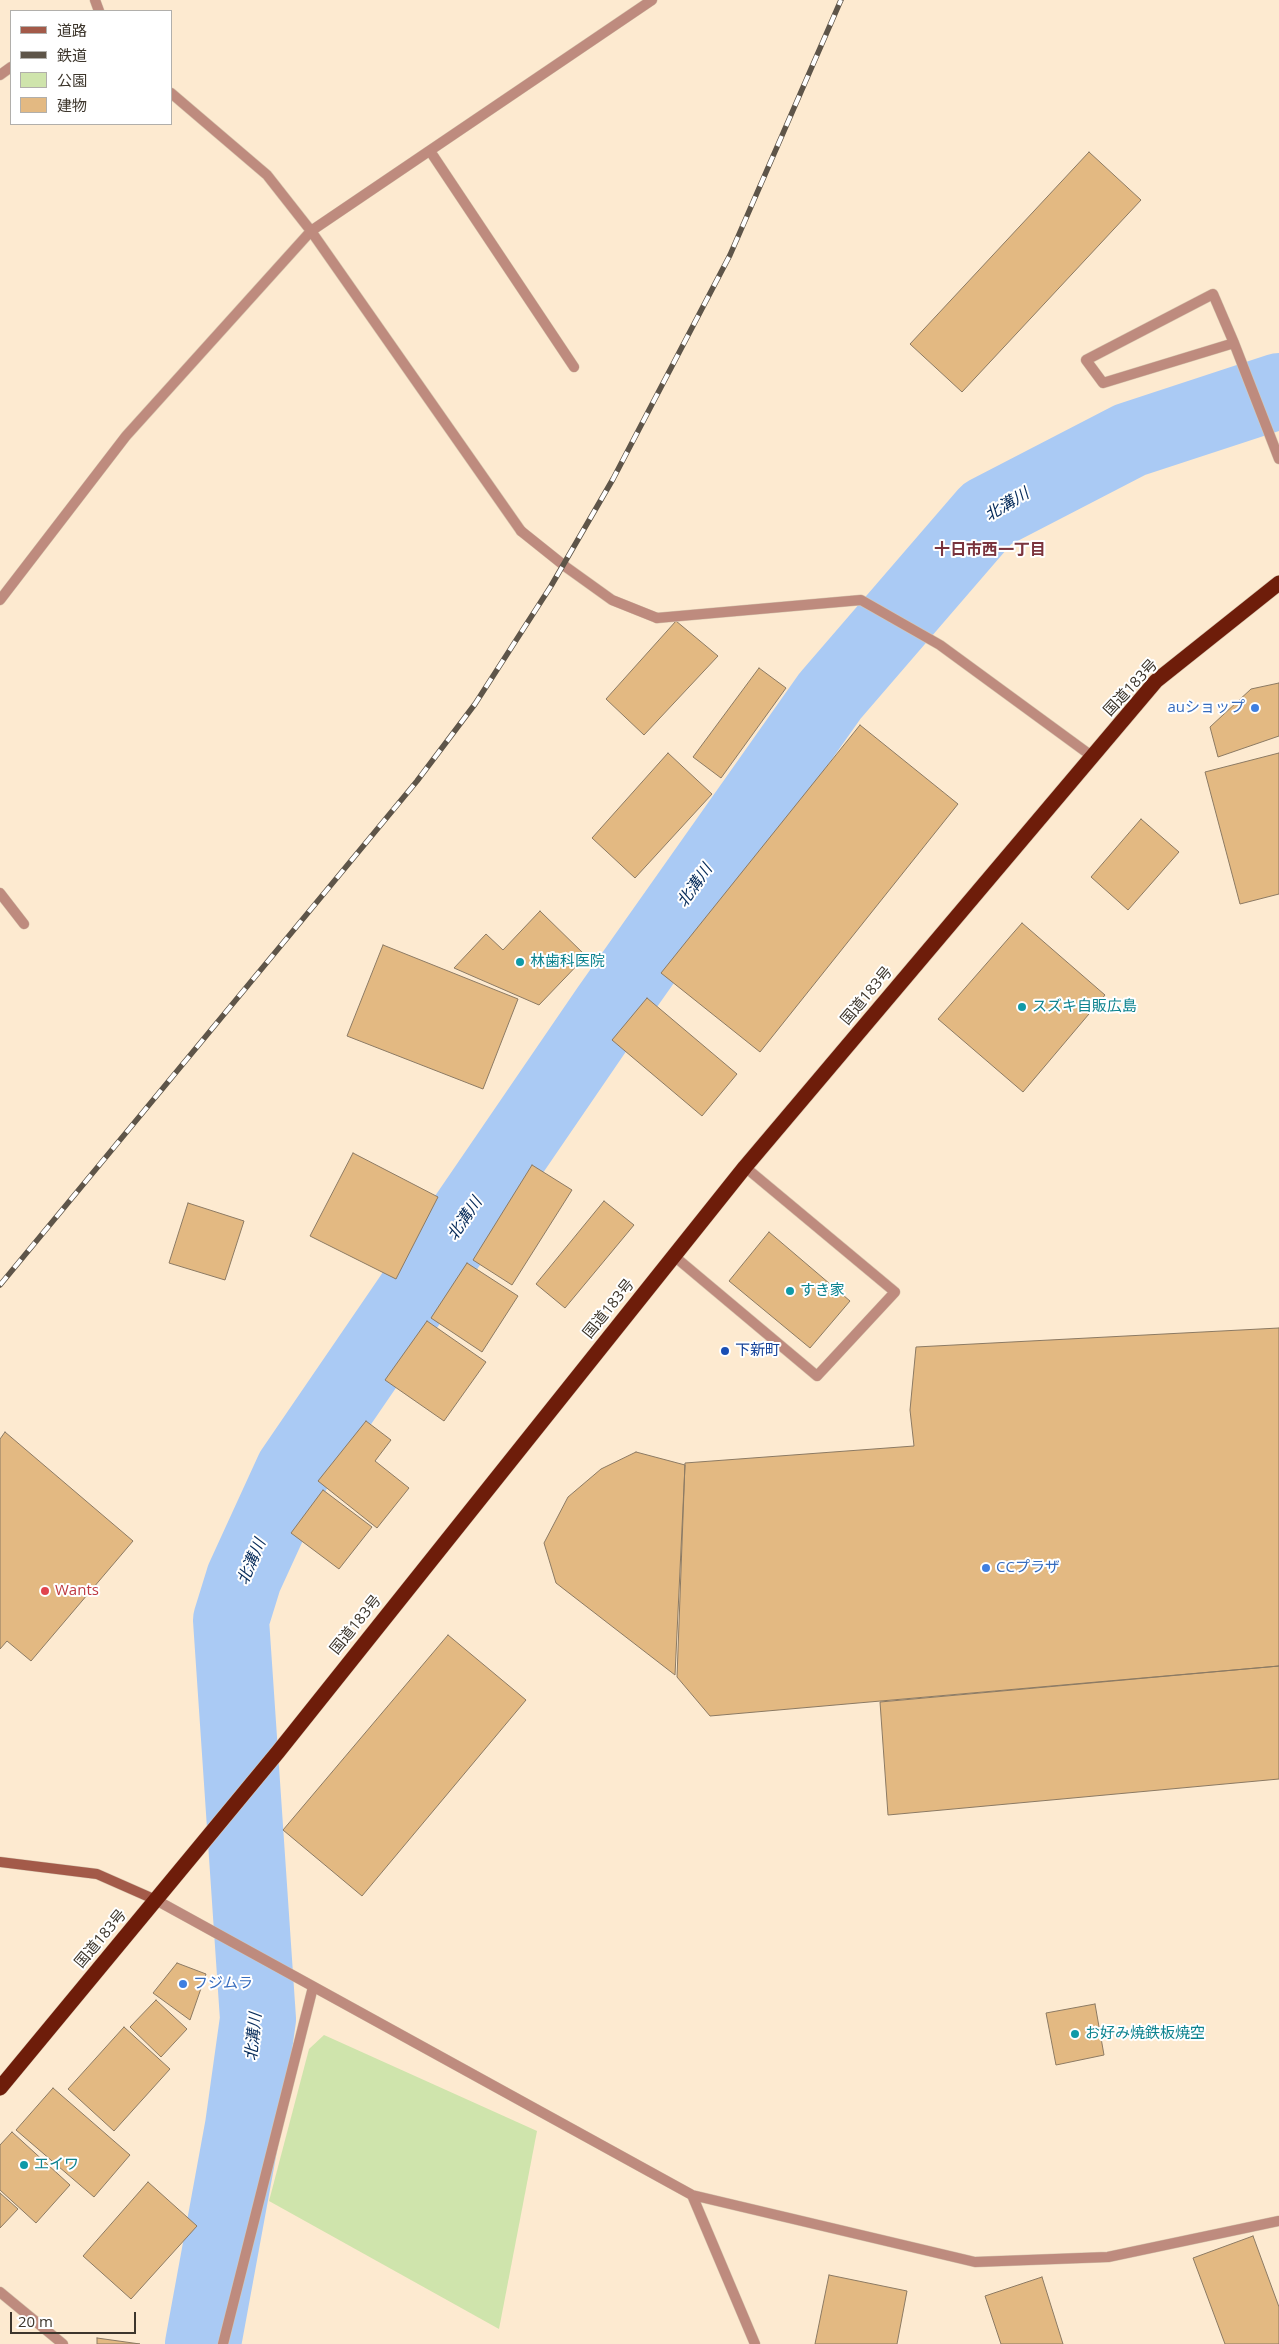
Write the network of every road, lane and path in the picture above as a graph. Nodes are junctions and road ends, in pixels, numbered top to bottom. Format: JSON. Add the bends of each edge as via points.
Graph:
{"nodes":[{"id":1,"x":652,"y":0,"type":"edge"},
{"id":2,"x":172,"y":94,"type":"edge"},
{"id":3,"x":430,"y":151,"type":"junction"},
{"id":4,"x":311,"y":232,"type":"junction"},
{"id":5,"x":1234,"y":343,"type":"junction"},
{"id":6,"x":574,"y":367,"type":"dead end"},
{"id":7,"x":1279,"y":459,"type":"edge"},
{"id":8,"x":1279,"y":583,"type":"edge"},
{"id":9,"x":0,"y":600,"type":"edge"},
{"id":10,"x":1093,"y":757,"type":"junction"},
{"id":11,"x":0,"y":893,"type":"edge"},
{"id":12,"x":24,"y":924,"type":"dead end"},
{"id":13,"x":745,"y":1167,"type":"junction"},
{"id":14,"x":674,"y":1256,"type":"junction"},
{"id":15,"x":0,"y":1862,"type":"edge"},
{"id":16,"x":156,"y":1900,"type":"junction"},
{"id":17,"x":313,"y":1987,"type":"junction"},
{"id":18,"x":0,"y":2088,"type":"edge"},
{"id":19,"x":692,"y":2195,"type":"junction"},
{"id":20,"x":1279,"y":2221,"type":"edge"},
{"id":21,"x":0,"y":2292,"type":"edge"},
{"id":22,"x":63,"y":2344,"type":"edge"},
{"id":23,"x":223,"y":2344,"type":"edge"},
{"id":24,"x":755,"y":2344,"type":"edge"}],
"edges":[{"from":1,"to":3,"type":"street"},
{"from":2,"to":4,"type":"street","via":[[268,175]]},
{"from":3,"to":4,"type":"street"},
{"from":3,"to":6,"type":"street"},
{"from":4,"to":9,"type":"street","via":[[126,436]]},
{"from":4,"to":10,"type":"street","via":[[522,531],[612,600],[657,618],[861,600],[940,645]]},
{"from":5,"to":5,"type":"street","via":[[1103,383],[1086,360],[1213,294]]},
{"from":5,"to":7,"type":"street"},
{"from":8,"to":10,"type":"highway","name":"国道183号","via":[[1156,681]]},
{"from":10,"to":13,"type":"highway","name":"国道183号"},
{"from":11,"to":12,"type":"street"},
{"from":13,"to":14,"type":"highway","name":"国道183号"},
{"from":13,"to":14,"type":"street","via":[[895,1292],[817,1376]]},
{"from":14,"to":16,"type":"highway","name":"国道183号"},
{"from":15,"to":16,"type":"street","via":[[97,1874]]},
{"from":16,"to":17,"type":"street"},
{"from":16,"to":18,"type":"highway","name":"国道183号"},
{"from":17,"to":19,"type":"street"},
{"from":17,"to":23,"type":"street"},
{"from":19,"to":20,"type":"street","via":[[975,2262],[1108,2257]]},
{"from":19,"to":24,"type":"street"},
{"from":21,"to":22,"type":"street"}]}
